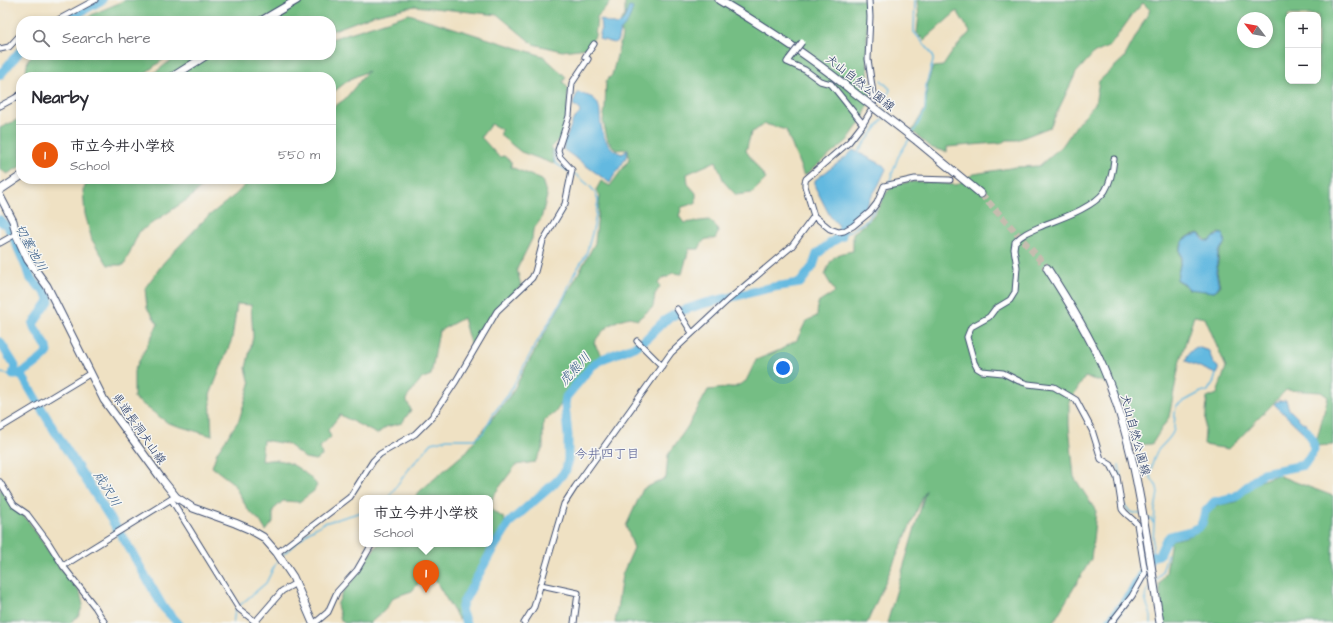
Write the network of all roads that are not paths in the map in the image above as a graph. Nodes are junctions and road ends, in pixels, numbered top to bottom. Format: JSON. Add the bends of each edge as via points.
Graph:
{"nodes":[{"id":1,"x":95,"y":0,"type":"edge"},
{"id":2,"x":297,"y":0,"type":"edge"},
{"id":3,"x":719,"y":0,"type":"edge"},
{"id":4,"x":870,"y":0,"type":"edge"},
{"id":5,"x":65,"y":16,"type":"edge"},
{"id":6,"x":270,"y":16,"type":"edge"},
{"id":7,"x":16,"y":39,"type":"edge"},
{"id":8,"x":802,"y":42,"type":"dead end"},
{"id":9,"x":594,"y":44,"type":"dead end"},
{"id":10,"x":0,"y":49,"type":"edge"},
{"id":11,"x":199,"y":60,"type":"edge"},
{"id":12,"x":180,"y":72,"type":"edge"},
{"id":13,"x":16,"y":97,"type":"edge"},
{"id":14,"x":0,"y":106,"type":"edge"},
{"id":15,"x":863,"y":124,"type":"junction"},
{"id":16,"x":1114,"y":158,"type":"dead end"},
{"id":17,"x":16,"y":179,"type":"edge"},
{"id":18,"x":950,"y":180,"type":"dead end"},
{"id":19,"x":0,"y":190,"type":"edge"},
{"id":20,"x":981,"y":194,"type":"tunnel mouth"},
{"id":21,"x":0,"y":196,"type":"edge"},
{"id":22,"x":814,"y":216,"type":"junction"},
{"id":23,"x":13,"y":236,"type":"junction"},
{"id":24,"x":0,"y":243,"type":"edge"},
{"id":25,"x":1047,"y":268,"type":"tunnel mouth"},
{"id":26,"x":677,"y":309,"type":"dead end"},
{"id":27,"x":692,"y":333,"type":"junction"},
{"id":28,"x":637,"y":341,"type":"dead end"},
{"id":29,"x":662,"y":366,"type":"junction"},
{"id":30,"x":91,"y":373,"type":"junction"},
{"id":31,"x":0,"y":428,"type":"edge"},
{"id":32,"x":0,"y":482,"type":"edge"},
{"id":33,"x":173,"y":498,"type":"junction"},
{"id":34,"x":370,"y":547,"type":"edge"},
{"id":35,"x":279,"y":556,"type":"junction"},
{"id":36,"x":63,"y":566,"type":"junction"},
{"id":37,"x":296,"y":583,"type":"junction"},
{"id":38,"x":541,"y":585,"type":"junction"},
{"id":39,"x":257,"y":622,"type":"edge"},
{"id":40,"x":105,"y":623,"type":"edge"},
{"id":41,"x":314,"y":623,"type":"edge"},
{"id":42,"x":524,"y":623,"type":"edge"},
{"id":43,"x":574,"y":623,"type":"edge"},
{"id":44,"x":1111,"y":623,"type":"edge"},
{"id":45,"x":1160,"y":623,"type":"edge"}],
"edges":[{"from":1,"to":5,"type":"street"},
{"from":2,"to":6,"type":"main road"},
{"from":3,"to":20,"type":"main road","name":"犬山自然公園線","bridge":true,"via":[[793,47],[917,141]]},
{"from":4,"to":15,"type":"street","via":[[868,59],[874,100]]},
{"from":7,"to":10,"type":"street","via":[[9,47]]},
{"from":8,"to":15,"type":"street","bridge":true,"via":[[787,62],[805,70],[820,81],[831,84]]},
{"from":9,"to":35,"type":"street","via":[[585,57],[588,59],[572,83],[569,116],[558,150],[560,157],[572,170],[565,204],[543,241],[532,278],[497,311],[432,417],[415,434],[380,454],[350,497]]},
{"from":11,"to":12,"type":"main road"},
{"from":13,"to":14,"type":"street"},
{"from":15,"to":22,"type":"street","via":[[849,142],[805,182]]},
{"from":16,"to":44,"type":"street","via":[[1109,184],[1097,199],[1079,210],[1023,234],[1015,242],[1017,267],[1014,292],[1010,300],[971,328],[967,337],[974,362],[982,371],[1003,373],[1028,384],[1054,387],[1076,400],[1092,430],[1101,459],[1111,465],[1117,477],[1122,509],[1137,524],[1145,573],[1132,596]]},
{"from":17,"to":19,"type":"main road"},
{"from":18,"to":22,"type":"street","via":[[914,180],[885,186],[870,212],[861,221],[841,232],[830,229]]},
{"from":21,"to":23,"type":"main road","name":"県道長洞犬山線","via":[[13,221]]},
{"from":22,"to":27,"type":"street","via":[[792,246]]},
{"from":23,"to":24,"type":"street"},
{"from":23,"to":30,"type":"main road","name":"県道長洞犬山線","via":[[52,295]]},
{"from":25,"to":45,"type":"main road","name":"犬山自然公園線","via":[[1092,344],[1122,421],[1140,497]]},
{"from":26,"to":27,"type":"street"},
{"from":27,"to":29,"type":"street"},
{"from":28,"to":29,"type":"street"},
{"from":29,"to":38,"type":"street","via":[[564,504]]},
{"from":30,"to":31,"type":"street"},
{"from":30,"to":33,"type":"main road","name":"県道長洞犬山線","via":[[107,404]]},
{"from":32,"to":36,"type":"street","via":[[14,504],[27,514]]},
{"from":33,"to":35,"type":"main road","name":"県道長洞犬山線","via":[[260,534]]},
{"from":33,"to":36,"type":"street"},
{"from":33,"to":39,"type":"street","via":[[237,607]]},
{"from":34,"to":41,"type":"street","via":[[357,570],[337,592],[328,612]]},
{"from":35,"to":37,"type":"main road","name":"県道長洞犬山線"},
{"from":36,"to":40,"type":"street"},
{"from":37,"to":39,"type":"street","via":[[282,591]]},
{"from":37,"to":41,"type":"main road","name":"県道長洞犬山線"},
{"from":38,"to":42,"type":"street","via":[[534,607]]},
{"from":38,"to":43,"type":"street","via":[[578,594]]}]}
